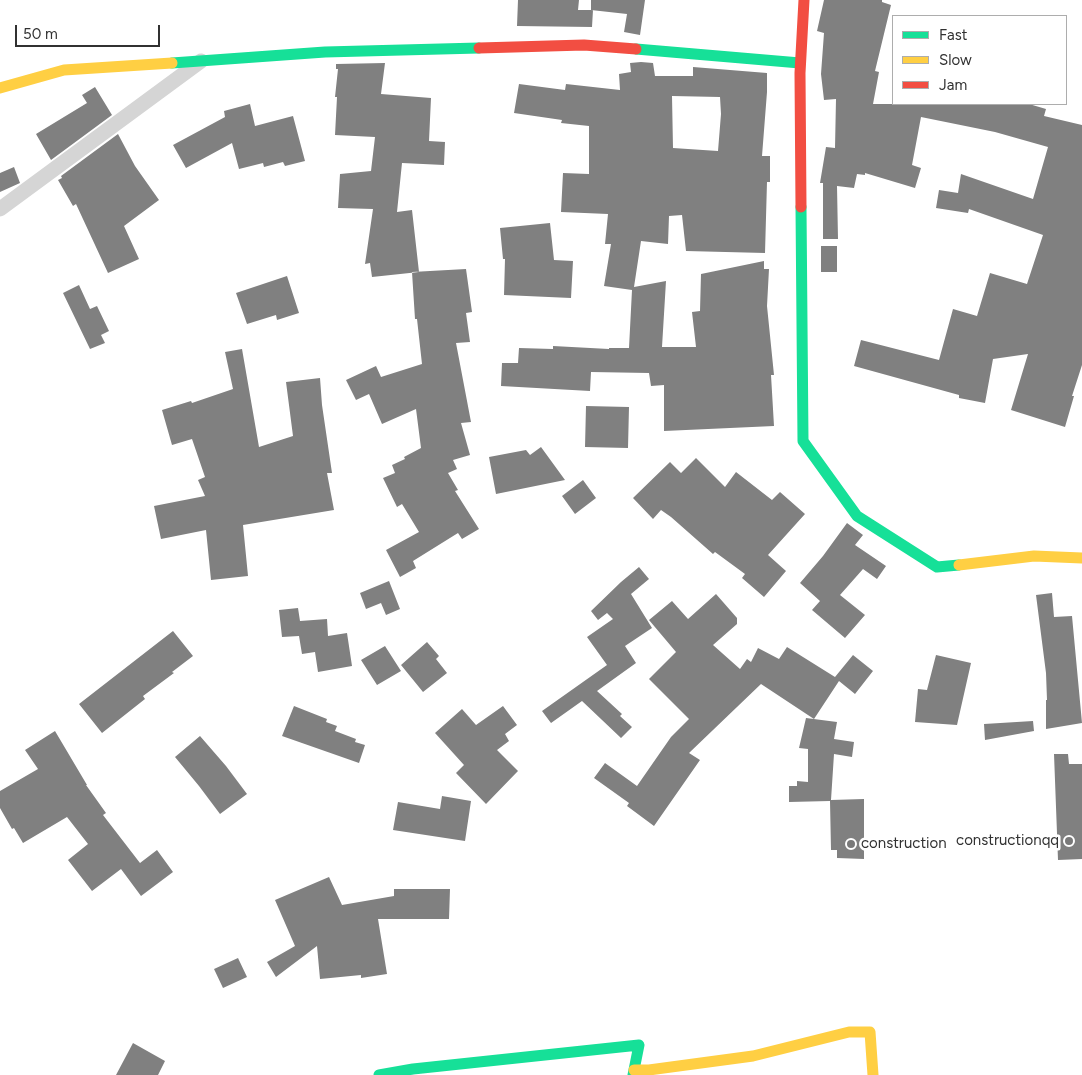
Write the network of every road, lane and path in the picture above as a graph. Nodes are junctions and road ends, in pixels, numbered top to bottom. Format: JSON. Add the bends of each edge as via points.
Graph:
{"nodes":[{"id":1,"x":804,"y":0,"type":"edge"},
{"id":2,"x":201,"y":61,"type":"junction"},
{"id":3,"x":800,"y":63,"type":"junction"},
{"id":4,"x":0,"y":88,"type":"edge"},
{"id":5,"x":0,"y":209,"type":"edge"},
{"id":6,"x":1082,"y":558,"type":"edge"},
{"id":7,"x":633,"y":1072,"type":"edge"},
{"id":8,"x":379,"y":1075,"type":"edge"},
{"id":9,"x":873,"y":1075,"type":"edge"}],
"edges":[{"from":1,"to":3,"type":"street"},
{"from":2,"to":3,"type":"street","via":[[325,52],[584,45]]},
{"from":2,"to":4,"type":"street","via":[[64,70]]},
{"from":2,"to":5,"type":"street"},
{"from":3,"to":6,"type":"street","via":[[803,441],[857,516],[937,567],[1034,556]]},
{"from":7,"to":8,"type":"street","via":[[639,1045]]},
{"from":7,"to":9,"type":"street","via":[[753,1056],[850,1032],[870,1032]]}]}
